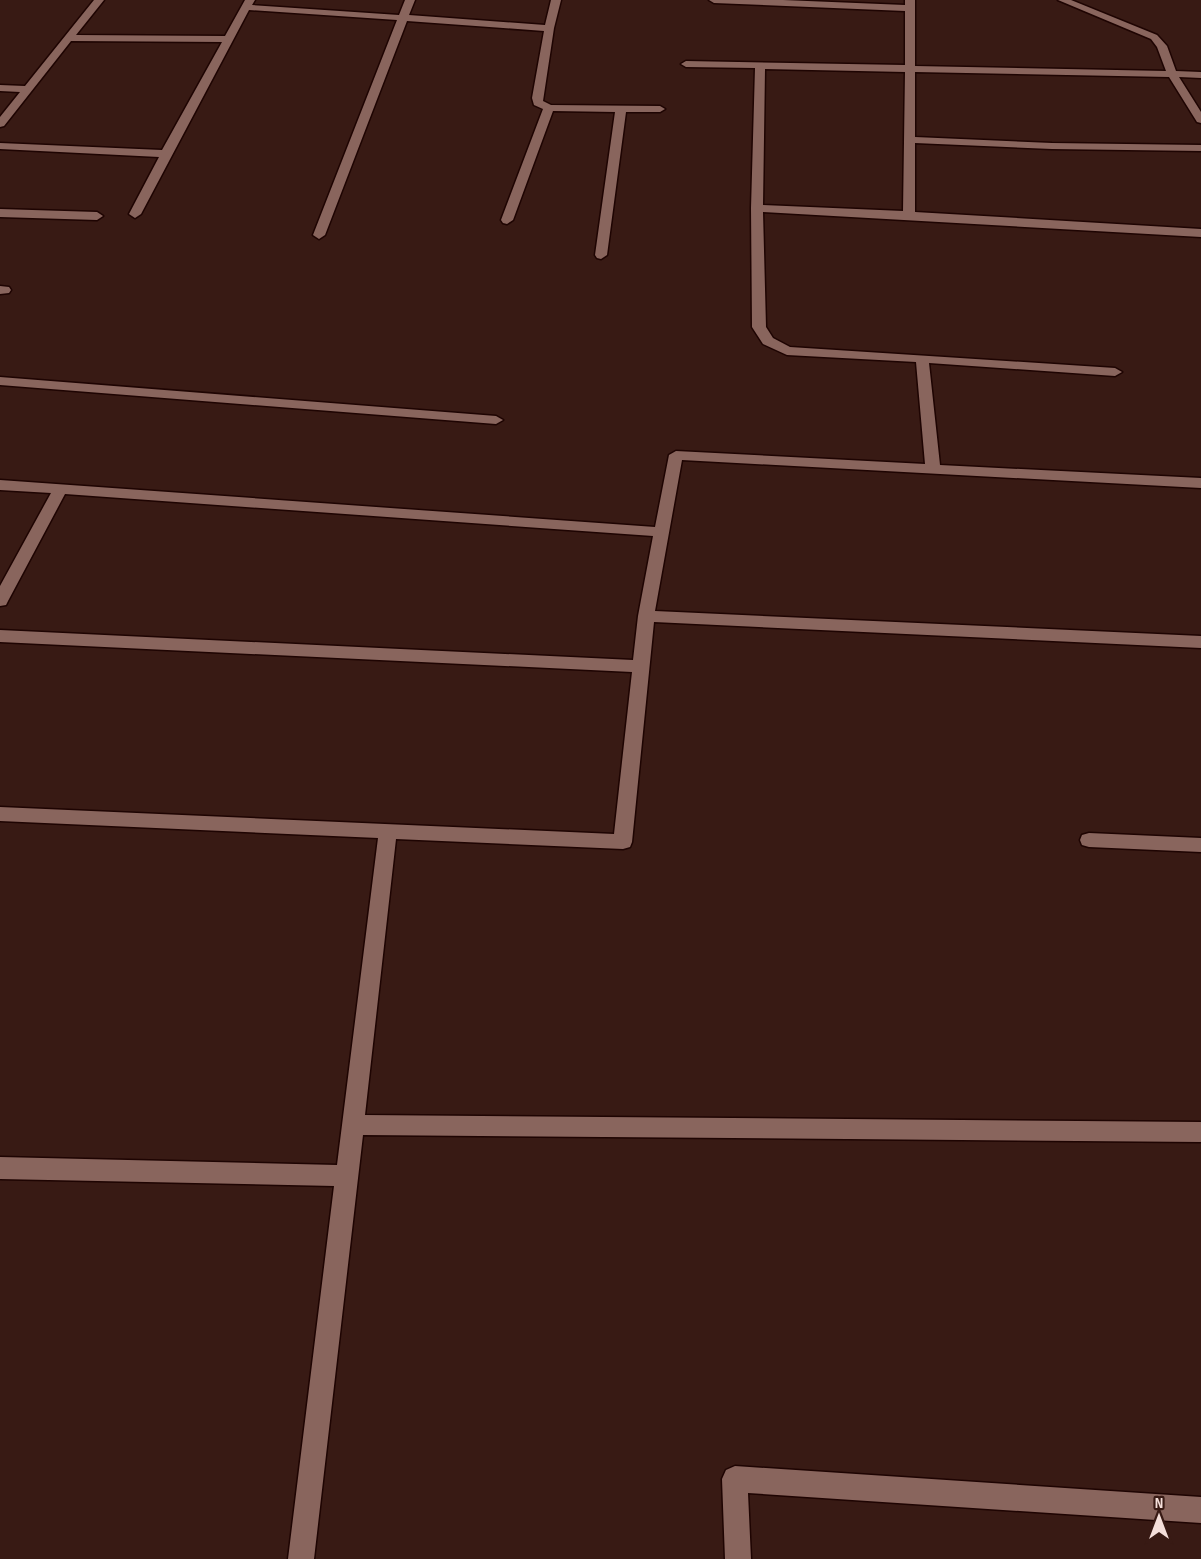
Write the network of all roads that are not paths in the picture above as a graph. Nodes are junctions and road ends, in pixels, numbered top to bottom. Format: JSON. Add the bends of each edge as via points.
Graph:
{"nodes":[{"id":1,"x":99,"y":0,"type":"edge"},
{"id":2,"x":410,"y":0,"type":"edge"},
{"id":3,"x":556,"y":0,"type":"edge"},
{"id":4,"x":714,"y":0,"type":"edge"},
{"id":5,"x":1063,"y":0,"type":"edge"},
{"id":6,"x":248,"y":4,"type":"edge"},
{"id":7,"x":910,"y":4,"type":"edge"},
{"id":8,"x":403,"y":18,"type":"junction"},
{"id":9,"x":549,"y":28,"type":"junction"},
{"id":10,"x":69,"y":38,"type":"junction"},
{"id":11,"x":229,"y":39,"type":"junction"},
{"id":12,"x":686,"y":64,"type":"dead end"},
{"id":13,"x":760,"y":66,"type":"junction"},
{"id":14,"x":910,"y":69,"type":"junction"},
{"id":15,"x":1172,"y":74,"type":"junction"},
{"id":16,"x":1201,"y":75,"type":"edge"},
{"id":17,"x":0,"y":88,"type":"edge"},
{"id":18,"x":28,"y":89,"type":"junction"},
{"id":19,"x":549,"y":108,"type":"junction"},
{"id":20,"x":621,"y":108,"type":"junction"},
{"id":21,"x":660,"y":109,"type":"dead end"},
{"id":22,"x":1201,"y":120,"type":"edge"},
{"id":23,"x":0,"y":124,"type":"edge"},
{"id":24,"x":910,"y":140,"type":"junction"},
{"id":25,"x":0,"y":146,"type":"edge"},
{"id":26,"x":1201,"y":148,"type":"edge"},
{"id":27,"x":166,"y":154,"type":"junction"},
{"id":28,"x":758,"y":208,"type":"junction"},
{"id":29,"x":0,"y":213,"type":"edge"},
{"id":30,"x":135,"y":214,"type":"dead end"},
{"id":31,"x":909,"y":215,"type":"junction"},
{"id":32,"x":97,"y":216,"type":"dead end"},
{"id":33,"x":507,"y":220,"type":"dead end"},
{"id":34,"x":1201,"y":233,"type":"edge"},
{"id":35,"x":319,"y":235,"type":"dead end"},
{"id":36,"x":601,"y":255,"type":"dead end"},
{"id":37,"x":922,"y":358,"type":"junction"},
{"id":38,"x":1115,"y":372,"type":"dead end"},
{"id":39,"x":0,"y":381,"type":"edge"},
{"id":40,"x":496,"y":420,"type":"dead end"},
{"id":41,"x":933,"y":469,"type":"junction"},
{"id":42,"x":1201,"y":483,"type":"edge"},
{"id":43,"x":0,"y":485,"type":"edge"},
{"id":44,"x":60,"y":490,"type":"junction"},
{"id":45,"x":662,"y":532,"type":"junction"},
{"id":46,"x":0,"y":601,"type":"edge"},
{"id":47,"x":646,"y":616,"type":"junction"},
{"id":48,"x":0,"y":636,"type":"edge"},
{"id":49,"x":1201,"y":642,"type":"edge"},
{"id":50,"x":641,"y":666,"type":"junction"},
{"id":51,"x":0,"y":814,"type":"edge"},
{"id":52,"x":388,"y":832,"type":"junction"},
{"id":53,"x":1089,"y":840,"type":"dead end"},
{"id":54,"x":1201,"y":845,"type":"edge"},
{"id":55,"x":353,"y":1125,"type":"junction"},
{"id":56,"x":1201,"y":1132,"type":"edge"},
{"id":57,"x":0,"y":1168,"type":"edge"},
{"id":58,"x":347,"y":1176,"type":"junction"},
{"id":59,"x":1201,"y":1510,"type":"edge"},
{"id":60,"x":301,"y":1559,"type":"edge"},
{"id":61,"x":738,"y":1559,"type":"edge"}],
"edges":[{"from":1,"to":10,"type":"street"},
{"from":2,"to":8,"type":"street"},
{"from":3,"to":9,"type":"street"},
{"from":4,"to":7,"type":"street"},
{"from":5,"to":15,"type":"street","via":[[1154,37],[1162,46]]},
{"from":6,"to":8,"type":"street"},
{"from":6,"to":11,"type":"street"},
{"from":7,"to":14,"type":"street"},
{"from":8,"to":9,"type":"street"},
{"from":8,"to":35,"type":"street"},
{"from":9,"to":19,"type":"street","via":[[537,98],[538,103]]},
{"from":10,"to":11,"type":"street"},
{"from":10,"to":18,"type":"street"},
{"from":11,"to":27,"type":"street"},
{"from":12,"to":13,"type":"street"},
{"from":13,"to":14,"type":"street"},
{"from":13,"to":28,"type":"street"},
{"from":14,"to":15,"type":"street"},
{"from":14,"to":24,"type":"street"},
{"from":15,"to":16,"type":"street"},
{"from":15,"to":22,"type":"street"},
{"from":17,"to":18,"type":"street"},
{"from":18,"to":23,"type":"street"},
{"from":19,"to":20,"type":"street"},
{"from":19,"to":33,"type":"street"},
{"from":20,"to":21,"type":"street"},
{"from":20,"to":36,"type":"street"},
{"from":24,"to":26,"type":"street"},
{"from":24,"to":31,"type":"street"},
{"from":25,"to":27,"type":"street"},
{"from":27,"to":30,"type":"street"},
{"from":28,"to":31,"type":"street"},
{"from":28,"to":37,"type":"street","via":[[759,327],[768,341],[787,351]]},
{"from":29,"to":32,"type":"street"},
{"from":31,"to":34,"type":"street"},
{"from":37,"to":38,"type":"street"},
{"from":37,"to":41,"type":"street"},
{"from":39,"to":40,"type":"street"},
{"from":41,"to":42,"type":"street"},
{"from":41,"to":45,"type":"street","via":[[676,455]]},
{"from":43,"to":44,"type":"street"},
{"from":44,"to":45,"type":"street"},
{"from":44,"to":46,"type":"street"},
{"from":45,"to":47,"type":"street"},
{"from":47,"to":49,"type":"street"},
{"from":47,"to":50,"type":"street"},
{"from":48,"to":50,"type":"street"},
{"from":50,"to":52,"type":"street","via":[[623,843]]},
{"from":51,"to":52,"type":"street"},
{"from":52,"to":55,"type":"street"},
{"from":53,"to":54,"type":"street"},
{"from":55,"to":56,"type":"street"},
{"from":55,"to":58,"type":"street"},
{"from":57,"to":58,"type":"street"},
{"from":58,"to":60,"type":"street"},
{"from":59,"to":61,"type":"street","via":[[735,1479]]}]}
